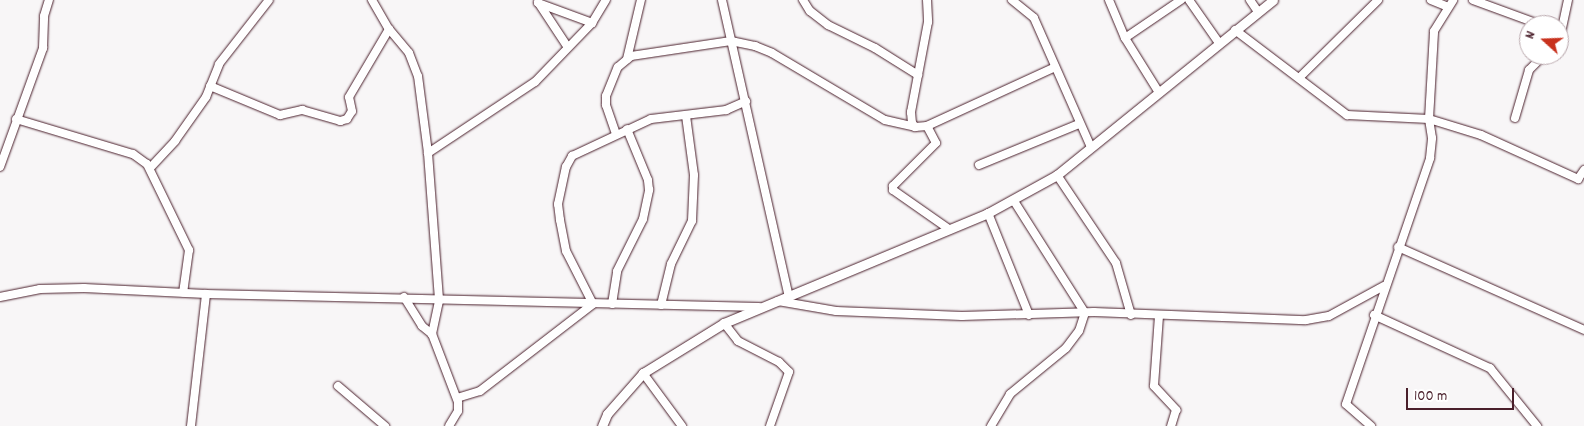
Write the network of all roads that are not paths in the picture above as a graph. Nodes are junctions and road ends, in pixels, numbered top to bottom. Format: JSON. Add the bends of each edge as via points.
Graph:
{"nodes":[{"id":1,"x":49,"y":0,"type":"edge"},
{"id":2,"x":269,"y":0,"type":"edge"},
{"id":3,"x":372,"y":0,"type":"edge"},
{"id":4,"x":606,"y":0,"type":"edge"},
{"id":5,"x":641,"y":0,"type":"edge"},
{"id":6,"x":722,"y":0,"type":"edge"},
{"id":7,"x":803,"y":0,"type":"edge"},
{"id":8,"x":927,"y":0,"type":"edge"},
{"id":9,"x":1012,"y":0,"type":"edge"},
{"id":10,"x":1109,"y":0,"type":"edge"},
{"id":11,"x":1180,"y":0,"type":"edge"},
{"id":12,"x":1190,"y":0,"type":"edge"},
{"id":13,"x":1250,"y":0,"type":"edge"},
{"id":14,"x":1273,"y":0,"type":"edge"},
{"id":15,"x":1378,"y":0,"type":"edge"},
{"id":16,"x":1431,"y":0,"type":"edge"},
{"id":17,"x":1453,"y":0,"type":"edge"},
{"id":18,"x":1474,"y":0,"type":"edge"},
{"id":19,"x":1568,"y":0,"type":"edge"},
{"id":20,"x":537,"y":1,"type":"edge"},
{"id":21,"x":1448,"y":7,"type":"junction"},
{"id":22,"x":1258,"y":12,"type":"junction"},
{"id":23,"x":1564,"y":15,"type":"edge"},
{"id":24,"x":1519,"y":17,"type":"edge"},
{"id":25,"x":592,"y":23,"type":"junction"},
{"id":26,"x":389,"y":29,"type":"junction"},
{"id":27,"x":1235,"y":30,"type":"junction"},
{"id":28,"x":1125,"y":38,"type":"junction"},
{"id":29,"x":731,"y":42,"type":"junction"},
{"id":30,"x":1219,"y":43,"type":"junction"},
{"id":31,"x":567,"y":46,"type":"junction"},
{"id":32,"x":627,"y":59,"type":"junction"},
{"id":33,"x":1534,"y":65,"type":"edge"},
{"id":34,"x":1055,"y":67,"type":"junction"},
{"id":35,"x":918,"y":75,"type":"junction"},
{"id":36,"x":1299,"y":78,"type":"junction"},
{"id":37,"x":210,"y":86,"type":"junction"},
{"id":38,"x":1158,"y":91,"type":"junction"},
{"id":39,"x":746,"y":101,"type":"junction"},
{"id":40,"x":686,"y":116,"type":"junction"},
{"id":41,"x":1515,"y":118,"type":"dead end"},
{"id":42,"x":16,"y":119,"type":"junction"},
{"id":43,"x":1429,"y":119,"type":"junction"},
{"id":44,"x":1079,"y":124,"type":"junction"},
{"id":45,"x":927,"y":126,"type":"junction"},
{"id":46,"x":916,"y":127,"type":"junction"},
{"id":47,"x":627,"y":129,"type":"junction"},
{"id":48,"x":616,"y":134,"type":"junction"},
{"id":49,"x":1091,"y":147,"type":"junction"},
{"id":50,"x":428,"y":153,"type":"junction"},
{"id":51,"x":979,"y":165,"type":"dead end"},
{"id":52,"x":0,"y":167,"type":"edge"},
{"id":53,"x":150,"y":168,"type":"junction"},
{"id":54,"x":1584,"y":170,"type":"edge"},
{"id":55,"x":1056,"y":175,"type":"junction"},
{"id":56,"x":1581,"y":182,"type":"edge"},
{"id":57,"x":1014,"y":201,"type":"junction"},
{"id":58,"x":988,"y":213,"type":"junction"},
{"id":59,"x":949,"y":229,"type":"junction"},
{"id":60,"x":1398,"y":247,"type":"junction"},
{"id":61,"x":1384,"y":286,"type":"junction"},
{"id":62,"x":183,"y":293,"type":"junction"},
{"id":63,"x":206,"y":294,"type":"junction"},
{"id":64,"x":0,"y":297,"type":"edge"},
{"id":65,"x":404,"y":297,"type":"junction"},
{"id":66,"x":789,"y":298,"type":"junction"},
{"id":67,"x":440,"y":301,"type":"junction"},
{"id":68,"x":778,"y":302,"type":"junction"},
{"id":69,"x":593,"y":304,"type":"junction"},
{"id":70,"x":612,"y":304,"type":"junction"},
{"id":71,"x":661,"y":305,"type":"junction"},
{"id":72,"x":761,"y":307,"type":"junction"},
{"id":73,"x":1085,"y":313,"type":"junction"},
{"id":74,"x":1029,"y":315,"type":"junction"},
{"id":75,"x":1131,"y":315,"type":"junction"},
{"id":76,"x":1374,"y":315,"type":"junction"},
{"id":77,"x":1159,"y":316,"type":"junction"},
{"id":78,"x":724,"y":323,"type":"junction"},
{"id":79,"x":1584,"y":330,"type":"edge"},
{"id":80,"x":432,"y":334,"type":"junction"},
{"id":81,"x":643,"y":373,"type":"junction"},
{"id":82,"x":338,"y":386,"type":"dead end"},
{"id":83,"x":457,"y":398,"type":"junction"},
{"id":84,"x":191,"y":426,"type":"edge"},
{"id":85,"x":385,"y":426,"type":"edge"},
{"id":86,"x":449,"y":426,"type":"edge"},
{"id":87,"x":602,"y":426,"type":"edge"},
{"id":88,"x":682,"y":426,"type":"edge"},
{"id":89,"x":770,"y":426,"type":"edge"},
{"id":90,"x":990,"y":426,"type":"edge"},
{"id":91,"x":1171,"y":426,"type":"edge"},
{"id":92,"x":1371,"y":426,"type":"edge"},
{"id":93,"x":1537,"y":426,"type":"edge"}],
"edges":[{"from":1,"to":42,"type":"street","via":[[44,16],[43,48]]},
{"from":2,"to":37,"type":"street","via":[[219,64]]},
{"from":3,"to":26,"type":"street"},
{"from":4,"to":25,"type":"street"},
{"from":5,"to":32,"type":"street"},
{"from":6,"to":29,"type":"street"},
{"from":7,"to":35,"type":"street","via":[[810,11],[828,25],[875,48]]},
{"from":8,"to":35,"type":"street","via":[[928,22]]},
{"from":9,"to":34,"type":"street","via":[[1034,18]]},
{"from":10,"to":28,"type":"street"},
{"from":11,"to":28,"type":"street"},
{"from":12,"to":30,"type":"street"},
{"from":13,"to":22,"type":"street"},
{"from":14,"to":22,"type":"street"},
{"from":15,"to":36,"type":"street"},
{"from":16,"to":21,"type":"street"},
{"from":17,"to":21,"type":"street"},
{"from":18,"to":24,"type":"street"},
{"from":19,"to":23,"type":"street"},
{"from":20,"to":25,"type":"street"},
{"from":20,"to":31,"type":"street"},
{"from":21,"to":43,"type":"street","via":[[1434,31]]},
{"from":22,"to":27,"type":"street"},
{"from":25,"to":31,"type":"street"},
{"from":26,"to":37,"type":"street","via":[[349,97],[352,111],[348,119],[340,121],[302,110],[280,115]]},
{"from":26,"to":50,"type":"street","via":[[415,63]]},
{"from":27,"to":30,"type":"street"},
{"from":27,"to":36,"type":"street"},
{"from":28,"to":38,"type":"street"},
{"from":29,"to":32,"type":"street"},
{"from":29,"to":39,"type":"street"},
{"from":29,"to":46,"type":"street","via":[[772,53],[885,120]]},
{"from":30,"to":38,"type":"street"},
{"from":31,"to":50,"type":"street","via":[[535,82]]},
{"from":32,"to":48,"type":"street","via":[[618,67],[606,96]]},
{"from":33,"to":41,"type":"street","via":[[1529,70]]},
{"from":34,"to":44,"type":"street"},
{"from":34,"to":45,"type":"street"},
{"from":35,"to":46,"type":"street","via":[[911,112],[912,123]]},
{"from":36,"to":43,"type":"street","via":[[1347,115]]},
{"from":37,"to":53,"type":"street","via":[[206,97],[175,141]]},
{"from":38,"to":49,"type":"street","via":[[1132,116]]},
{"from":39,"to":40,"type":"street","via":[[726,110]]},
{"from":39,"to":66,"type":"street"},
{"from":40,"to":47,"type":"street","via":[[651,119]]},
{"from":40,"to":71,"type":"street","via":[[694,175],[692,220],[670,264]]},
{"from":42,"to":52,"type":"street"},
{"from":42,"to":53,"type":"street","via":[[133,154]]},
{"from":43,"to":56,"type":"street","via":[[1481,135]]},
{"from":43,"to":60,"type":"street","via":[[1432,138],[1430,158]]},
{"from":44,"to":49,"type":"street"},
{"from":44,"to":51,"type":"street"},
{"from":45,"to":46,"type":"street"},
{"from":45,"to":59,"type":"street","via":[[936,143],[893,186],[893,190]]},
{"from":47,"to":48,"type":"street"},
{"from":47,"to":70,"type":"street","via":[[649,190],[640,226],[617,271]]},
{"from":48,"to":69,"type":"street","via":[[572,156],[566,167],[558,204],[564,245]]},
{"from":49,"to":55,"type":"street"},
{"from":50,"to":67,"type":"street"},
{"from":53,"to":62,"type":"street","via":[[189,250]]},
{"from":54,"to":56,"type":"street"},
{"from":55,"to":57,"type":"street"},
{"from":55,"to":75,"type":"street","via":[[1116,263]]},
{"from":57,"to":58,"type":"street"},
{"from":57,"to":73,"type":"street"},
{"from":58,"to":59,"type":"street"},
{"from":58,"to":74,"type":"street"},
{"from":59,"to":66,"type":"street"},
{"from":60,"to":61,"type":"street"},
{"from":60,"to":79,"type":"street"},
{"from":61,"to":76,"type":"street"},
{"from":61,"to":77,"type":"street","via":[[1329,316],[1306,320]]},
{"from":62,"to":63,"type":"street"},
{"from":62,"to":64,"type":"street","via":[[84,288],[40,289]]},
{"from":63,"to":65,"type":"street"},
{"from":63,"to":84,"type":"street"},
{"from":65,"to":67,"type":"street"},
{"from":65,"to":80,"type":"street","via":[[422,326]]},
{"from":66,"to":68,"type":"street"},
{"from":67,"to":69,"type":"street"},
{"from":67,"to":80,"type":"street"},
{"from":68,"to":72,"type":"street"},
{"from":68,"to":74,"type":"street","via":[[836,311]]},
{"from":69,"to":70,"type":"street"},
{"from":69,"to":83,"type":"street","via":[[480,391]]},
{"from":70,"to":71,"type":"street"},
{"from":71,"to":72,"type":"street"},
{"from":72,"to":78,"type":"street"},
{"from":73,"to":74,"type":"street"},
{"from":73,"to":75,"type":"street"},
{"from":73,"to":90,"type":"street","via":[[1066,348],[1010,394]]},
{"from":75,"to":77,"type":"street"},
{"from":76,"to":92,"type":"street","via":[[1346,404]]},
{"from":76,"to":93,"type":"street","via":[[1490,368]]},
{"from":77,"to":91,"type":"street","via":[[1154,386],[1176,410]]},
{"from":78,"to":81,"type":"street"},
{"from":78,"to":89,"type":"street","via":[[738,341],[779,362],[789,372]]},
{"from":80,"to":83,"type":"street"},
{"from":81,"to":87,"type":"street","via":[[608,414]]},
{"from":81,"to":88,"type":"street"},
{"from":82,"to":85,"type":"street"},
{"from":83,"to":86,"type":"street","via":[[458,411]]}]}
